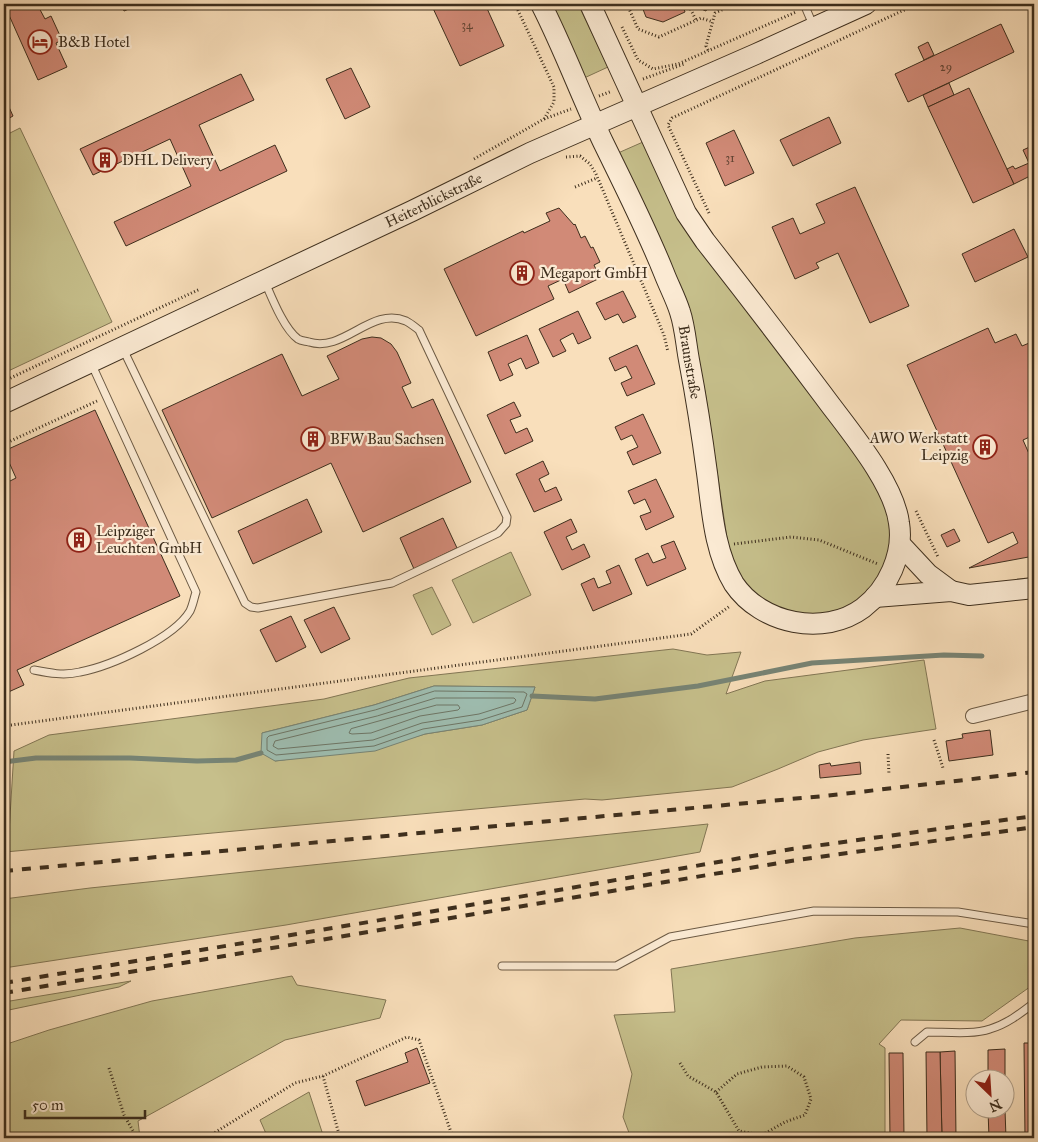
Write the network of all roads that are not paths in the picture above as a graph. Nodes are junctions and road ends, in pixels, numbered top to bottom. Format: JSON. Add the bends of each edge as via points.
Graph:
{"nodes":[{"id":1,"x":541,"y":4,"type":"edge"},
{"id":2,"x":590,"y":4,"type":"edge"},
{"id":3,"x":866,"y":4,"type":"edge"},
{"id":4,"x":805,"y":6,"type":"edge"},
{"id":5,"x":815,"y":28,"type":"junction"},
{"id":6,"x":636,"y":107,"type":"junction"},
{"id":7,"x":595,"y":125,"type":"junction"},
{"id":8,"x":264,"y":280,"type":"junction"},
{"id":9,"x":122,"y":347,"type":"junction"},
{"id":10,"x":90,"y":362,"type":"junction"},
{"id":11,"x":4,"y":403,"type":"edge"},
{"id":12,"x":900,"y":544,"type":"junction"},
{"id":13,"x":1034,"y":588,"type":"edge"},
{"id":14,"x":951,"y":591,"type":"junction"},
{"id":15,"x":876,"y":597,"type":"junction"},
{"id":16,"x":34,"y":670,"type":"dead end"},
{"id":17,"x":1034,"y":701,"type":"edge"},
{"id":18,"x":973,"y":716,"type":"dead end"},
{"id":19,"x":1034,"y":924,"type":"edge"},
{"id":20,"x":502,"y":966,"type":"dead end"},
{"id":21,"x":1034,"y":1002,"type":"edge"},
{"id":22,"x":915,"y":1042,"type":"dead end"}],
"edges":[{"from":1,"to":7,"type":"main road","name":"Braunstraße"},
{"from":2,"to":6,"type":"main road","name":"Braunstraße"},
{"from":3,"to":5,"type":"main road","name":"Heiterblickstraße"},
{"from":4,"to":5,"type":"lane"},
{"from":5,"to":6,"type":"main road","name":"Heiterblickstraße"},
{"from":6,"to":7,"type":"main road","name":"Heiterblickstraße"},
{"from":6,"to":12,"type":"main road","name":"Braunstraße","via":[[686,213],[886,484],[899,521]]},
{"from":7,"to":8,"type":"main road","name":"Heiterblickstraße"},
{"from":7,"to":15,"type":"main road","name":"Braunstraße","via":[[651,240],[680,312],[700,415],[718,547],[735,584],[744,596],[762,609],[785,620],[808,624],[846,618]]},
{"from":8,"to":9,"type":"main road","name":"Heiterblickstraße"},
{"from":8,"to":9,"type":"lane","via":[[290,331],[298,339],[330,344],[372,322],[390,318],[406,321],[419,330],[507,517],[506,524],[498,533],[392,583],[251,607],[245,603]]},
{"from":9,"to":10,"type":"main road","name":"Heiterblickstraße"},
{"from":10,"to":11,"type":"main road","name":"Heiterblickstraße"},
{"from":10,"to":16,"type":"lane","via":[[196,592],[191,610],[178,624],[139,651],[80,672],[55,675]]},
{"from":12,"to":14,"type":"main road","via":[[928,574]]},
{"from":12,"to":15,"type":"main road","name":"Braunstraße","via":[[890,575]]},
{"from":13,"to":14,"type":"main road","via":[[969,595]]},
{"from":14,"to":15,"type":"main road"},
{"from":17,"to":18,"type":"street"},
{"from":19,"to":20,"type":"lane","via":[[958,912],[814,911],[670,937],[616,966]]},
{"from":21,"to":22,"type":"lane","via":[[1014,1019],[989,1030],[927,1032]]}]}
